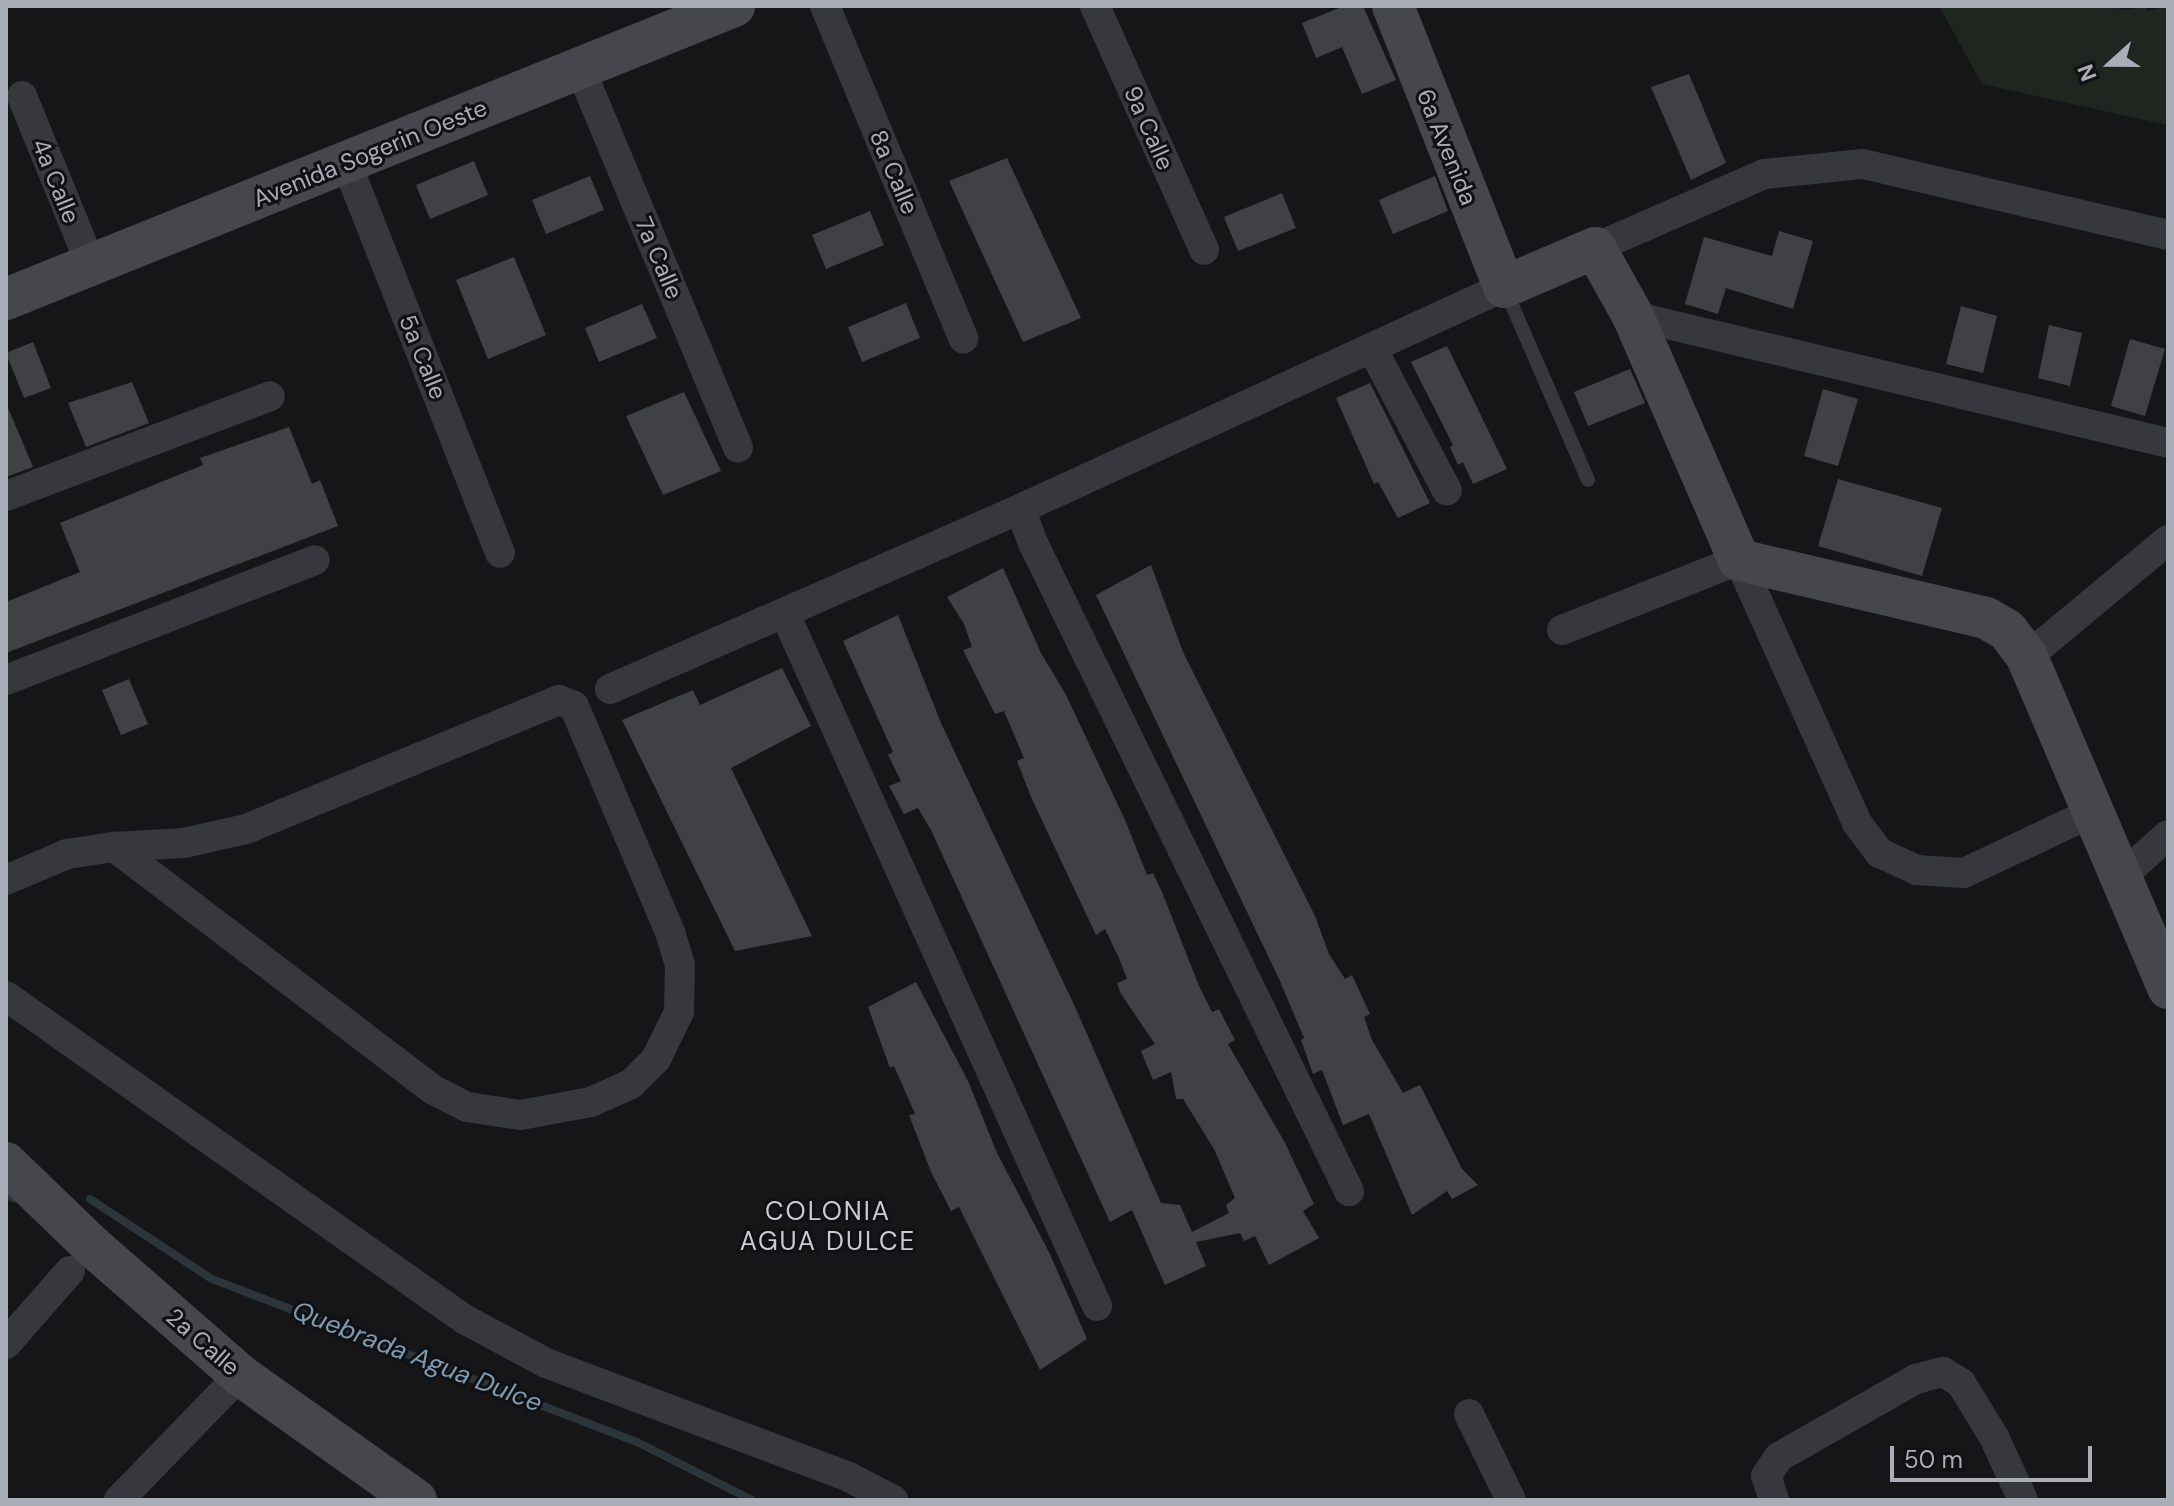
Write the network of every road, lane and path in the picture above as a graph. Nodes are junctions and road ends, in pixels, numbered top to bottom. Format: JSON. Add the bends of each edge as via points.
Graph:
{"nodes":[{"id":1,"x":734,"y":6,"type":"edge"},
{"id":2,"x":825,"y":6,"type":"edge"},
{"id":3,"x":1095,"y":6,"type":"edge"},
{"id":4,"x":1393,"y":6,"type":"edge"},
{"id":5,"x":580,"y":68,"type":"junction"},
{"id":6,"x":22,"y":96,"type":"dead end"},
{"id":7,"x":346,"y":162,"type":"junction"},
{"id":8,"x":2168,"y":235,"type":"edge"},
{"id":9,"x":1595,"y":248,"type":"junction"},
{"id":10,"x":1204,"y":250,"type":"dead end"},
{"id":11,"x":91,"y":265,"type":"junction"},
{"id":12,"x":1504,"y":287,"type":"junction"},
{"id":13,"x":6,"y":299,"type":"edge"},
{"id":14,"x":1633,"y":316,"type":"junction"},
{"id":15,"x":963,"y":338,"type":"dead end"},
{"id":16,"x":1372,"y":348,"type":"junction"},
{"id":17,"x":270,"y":396,"type":"dead end"},
{"id":18,"x":2168,"y":443,"type":"edge"},
{"id":19,"x":738,"y":447,"type":"dead end"},
{"id":20,"x":1588,"y":480,"type":"dead end"},
{"id":21,"x":1447,"y":491,"type":"dead end"},
{"id":22,"x":6,"y":496,"type":"edge"},
{"id":23,"x":1020,"y":509,"type":"junction"},
{"id":24,"x":2168,"y":540,"type":"edge"},
{"id":25,"x":500,"y":553,"type":"dead end"},
{"id":26,"x":315,"y":560,"type":"dead end"},
{"id":27,"x":1739,"y":560,"type":"junction"},
{"id":28,"x":785,"y":614,"type":"junction"},
{"id":29,"x":1562,"y":630,"type":"dead end"},
{"id":30,"x":2027,"y":657,"type":"junction"},
{"id":31,"x":6,"y":680,"type":"edge"},
{"id":32,"x":610,"y":689,"type":"dead end"},
{"id":33,"x":2093,"y":812,"type":"junction"},
{"id":34,"x":2168,"y":835,"type":"edge"},
{"id":35,"x":114,"y":847,"type":"junction"},
{"id":36,"x":2120,"y":878,"type":"junction"},
{"id":37,"x":6,"y":880,"type":"edge"},
{"id":38,"x":2168,"y":988,"type":"edge"},
{"id":39,"x":6,"y":996,"type":"edge"},
{"id":40,"x":6,"y":1163,"type":"edge"},
{"id":41,"x":1349,"y":1191,"type":"dead end"},
{"id":42,"x":70,"y":1271,"type":"dead end"},
{"id":43,"x":1097,"y":1306,"type":"dead end"},
{"id":44,"x":6,"y":1344,"type":"edge"},
{"id":45,"x":240,"y":1375,"type":"junction"},
{"id":46,"x":1469,"y":1414,"type":"dead end"},
{"id":47,"x":119,"y":1500,"type":"edge"},
{"id":48,"x":416,"y":1500,"type":"edge"},
{"id":49,"x":893,"y":1500,"type":"edge"},
{"id":50,"x":1511,"y":1500,"type":"edge"},
{"id":51,"x":1774,"y":1500,"type":"edge"},
{"id":52,"x":2023,"y":1500,"type":"edge"}],
"edges":[{"from":1,"to":5,"type":"street","name":"Avenida Sogerin Oeste"},
{"from":2,"to":15,"type":"street","name":"8a Calle"},
{"from":3,"to":10,"type":"street","name":"9a Calle"},
{"from":4,"to":12,"type":"street","name":"6a Avenida"},
{"from":5,"to":7,"type":"street","name":"Avenida Sogerin Oeste"},
{"from":5,"to":19,"type":"street","name":"7a Calle"},
{"from":6,"to":11,"type":"street","name":"4a Calle"},
{"from":7,"to":11,"type":"street","name":"Avenida Sogerin Oeste"},
{"from":7,"to":25,"type":"street","name":"5a Calle"},
{"from":8,"to":9,"type":"street","via":[[1863,164],[1764,174]]},
{"from":9,"to":12,"type":"street"},
{"from":9,"to":14,"type":"street"},
{"from":11,"to":13,"type":"street","name":"Avenida Sogerin Oeste"},
{"from":12,"to":16,"type":"street"},
{"from":12,"to":20,"type":"lane"},
{"from":14,"to":18,"type":"street"},
{"from":14,"to":27,"type":"street"},
{"from":16,"to":21,"type":"street"},
{"from":16,"to":23,"type":"street"},
{"from":17,"to":22,"type":"street"},
{"from":23,"to":28,"type":"street"},
{"from":23,"to":41,"type":"street"},
{"from":24,"to":30,"type":"street"},
{"from":26,"to":31,"type":"street"},
{"from":27,"to":29,"type":"street"},
{"from":27,"to":30,"type":"street","via":[[1986,618],[2007,630]]},
{"from":27,"to":33,"type":"street","via":[[1857,823],[1880,853],[1916,870],[1964,873]]},
{"from":28,"to":32,"type":"street"},
{"from":28,"to":43,"type":"street"},
{"from":30,"to":33,"type":"street"},
{"from":33,"to":36,"type":"street"},
{"from":34,"to":36,"type":"street"},
{"from":35,"to":35,"type":"street","via":[[432,1089],[467,1107],[520,1115],[591,1102],[631,1084],[656,1059],[679,1012],[680,965],[670,932],[574,706],[559,700],[246,829],[184,843]]},
{"from":35,"to":37,"type":"street","via":[[67,854]]},
{"from":36,"to":38,"type":"street"},
{"from":39,"to":49,"type":"street","via":[[464,1319],[546,1363],[849,1477]]},
{"from":40,"to":45,"type":"street","name":"2a Calle"},
{"from":42,"to":44,"type":"street"},
{"from":45,"to":47,"type":"street"},
{"from":45,"to":48,"type":"street","name":"2a Calle"},
{"from":46,"to":50,"type":"street"},
{"from":51,"to":52,"type":"street","via":[[1766,1476],[1779,1457],[1916,1379],[1943,1372],[1961,1383]]}]}
